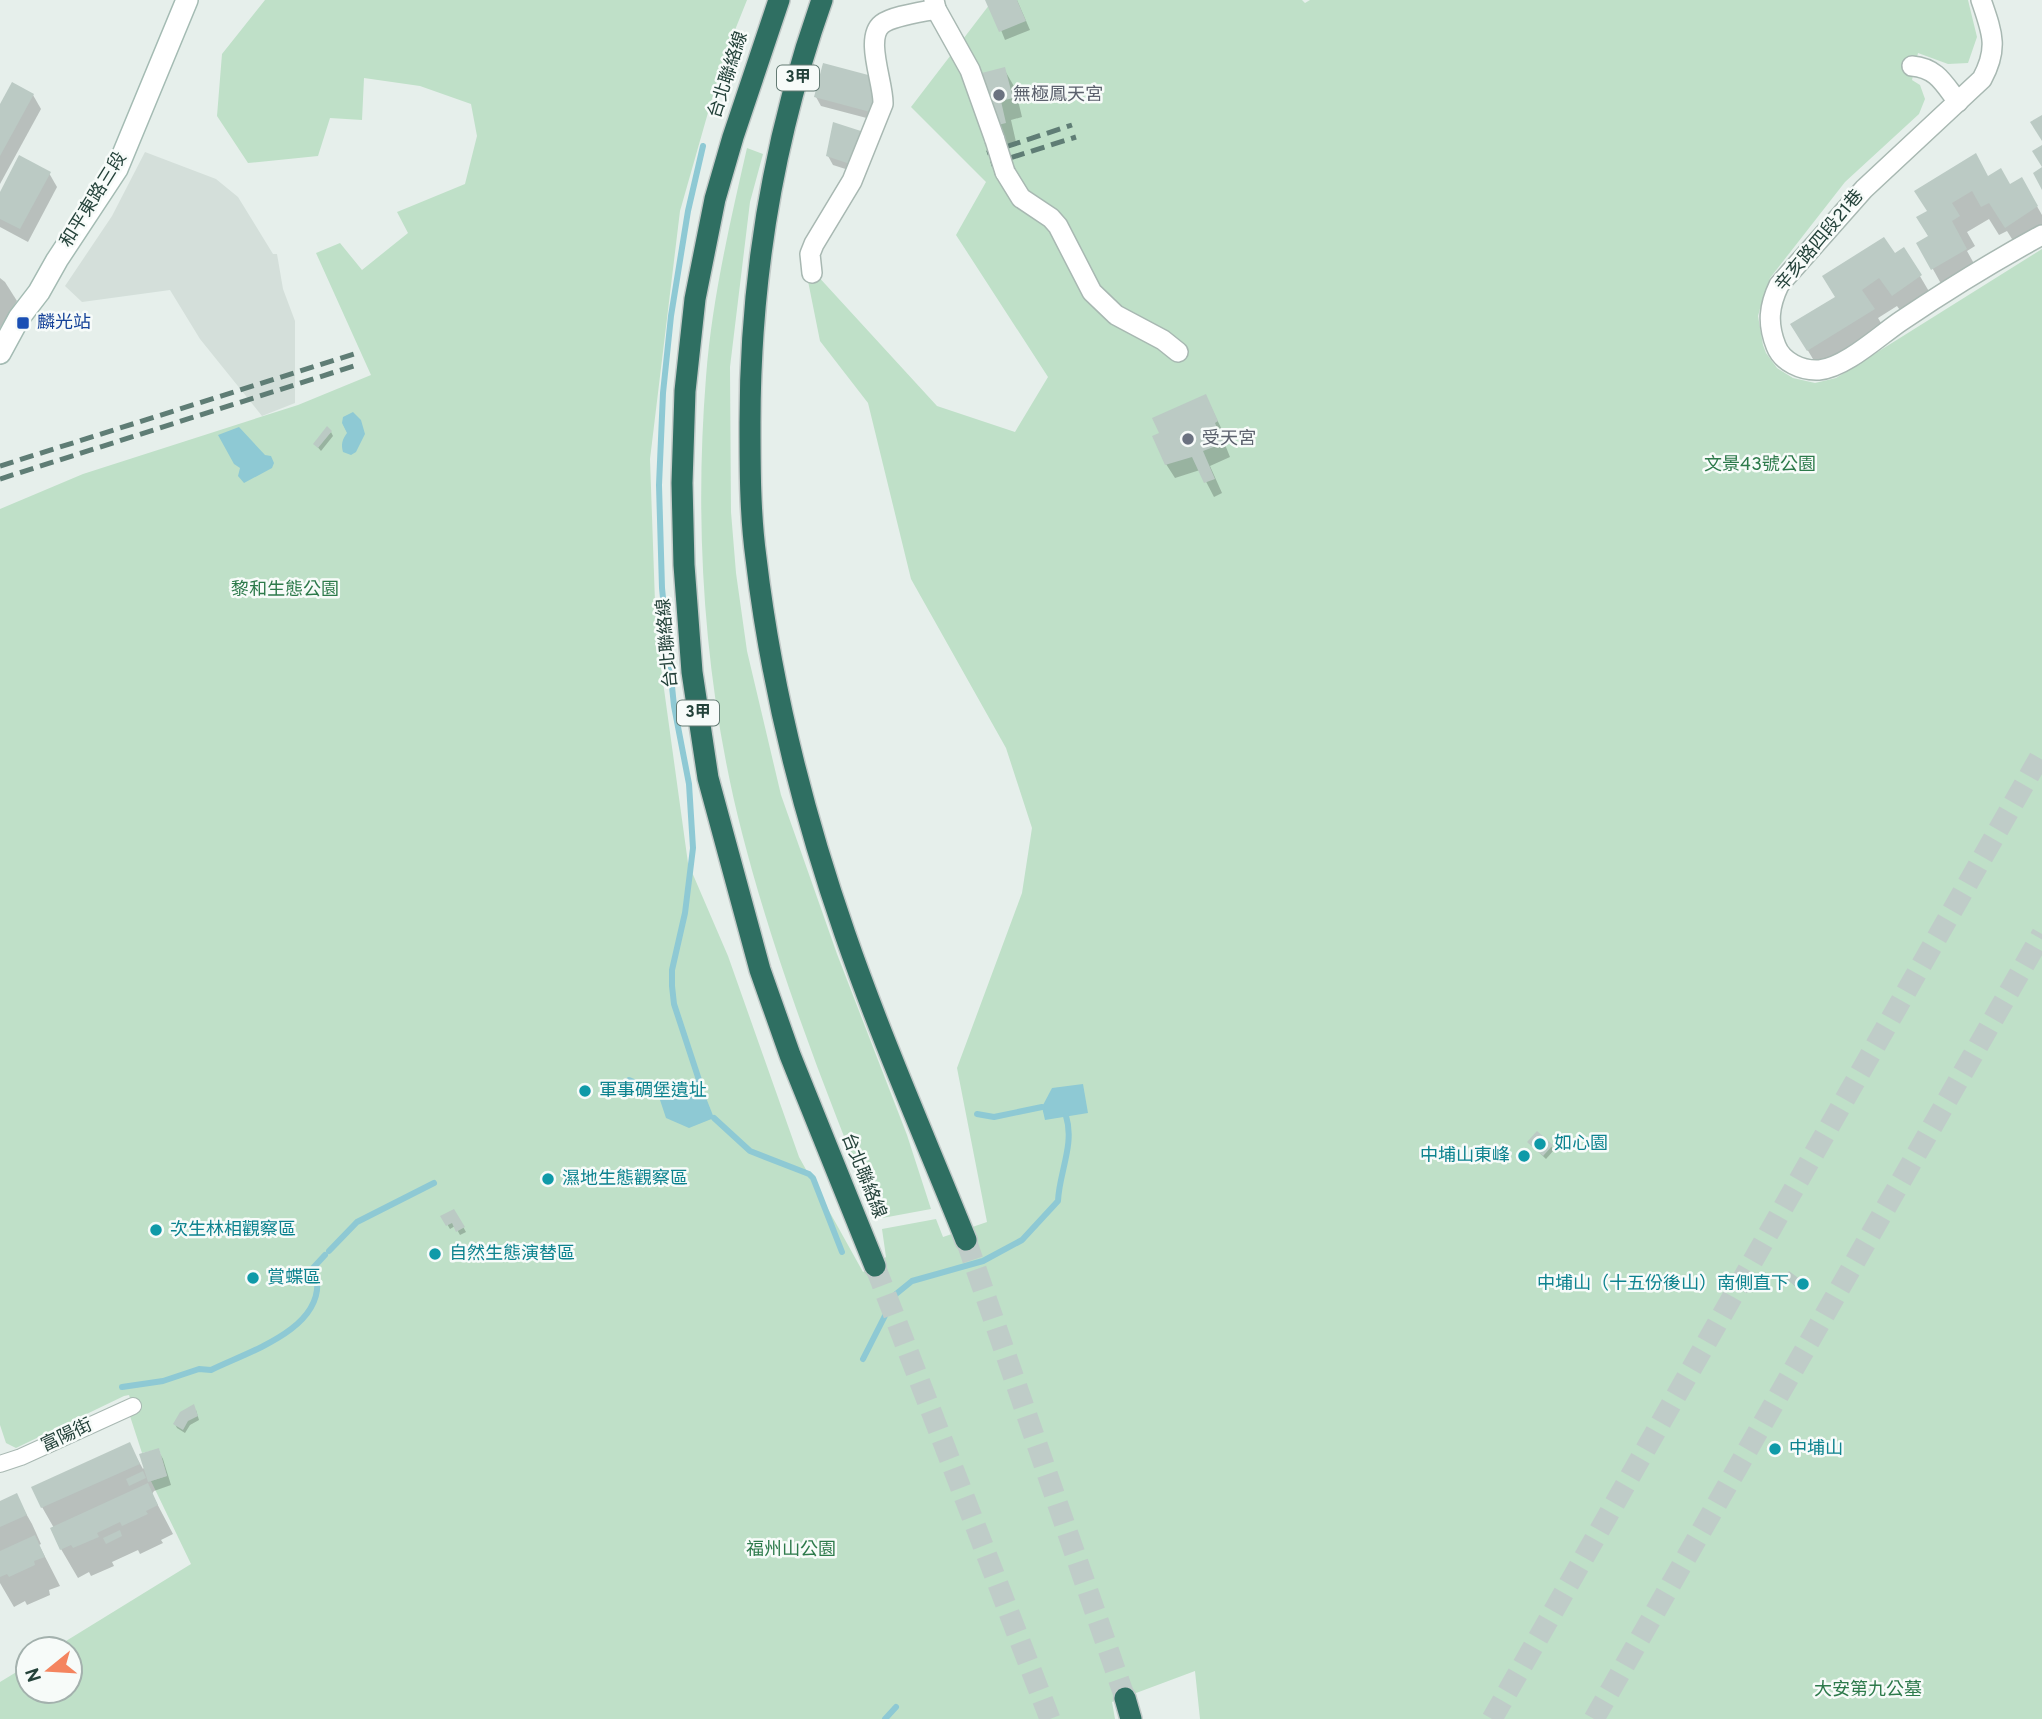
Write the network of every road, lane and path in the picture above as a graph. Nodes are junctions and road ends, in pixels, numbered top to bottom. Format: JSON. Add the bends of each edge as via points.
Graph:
{"nodes":[{"id":1,"x":187,"y":0,"type":"edge"},
{"id":2,"x":779,"y":0,"type":"edge"},
{"id":3,"x":822,"y":0,"type":"edge"},
{"id":4,"x":1982,"y":0,"type":"edge"},
{"id":5,"x":935,"y":4,"type":"edge"},
{"id":6,"x":1912,"y":66,"type":"dead end"},
{"id":7,"x":1958,"y":102,"type":"junction"},
{"id":8,"x":2042,"y":235,"type":"edge"},
{"id":9,"x":812,"y":273,"type":"dead end"},
{"id":10,"x":1178,"y":352,"type":"dead end"},
{"id":11,"x":0,"y":353,"type":"edge"},
{"id":12,"x":966,"y":1240,"type":"tunnel mouth"},
{"id":13,"x":875,"y":1266,"type":"tunnel mouth"},
{"id":14,"x":133,"y":1406,"type":"dead end"},
{"id":15,"x":0,"y":1464,"type":"edge"}],
"edges":[{"from":1,"to":11,"type":"main road","name":"和平東路三段","via":[[117,169]]},
{"from":2,"to":13,"type":"highway","name":"台北聯絡線","number":"3甲","via":[[715,199],[695,299],[682,483],[692,672],[708,778],[760,970]]},
{"from":3,"to":12,"type":"highway","number":"3甲","via":[[776,156],[754,303],[750,480],[755,544],[771,660],[817,845],[874,1014]]},
{"from":4,"to":7,"type":"street","name":"辛亥路四段21巷","via":[[1994,37],[1991,62],[1982,79]]},
{"from":5,"to":9,"type":"street","via":[[884,22],[877,29],[874,52],[883,104],[852,181],[814,244]]},
{"from":5,"to":10,"type":"street","bridge":true,"via":[[970,69],[1005,172],[1021,198],[1058,226],[1092,292],[1116,315]]},
{"from":6,"to":7,"type":"street","via":[[1937,75]]},
{"from":7,"to":8,"type":"street","name":"辛亥路四段21巷","via":[[1864,189],[1779,285],[1769,316],[1777,350],[1803,368],[1820,370],[1839,364]]},
{"from":14,"to":15,"type":"street","name":"富陽街"}]}
